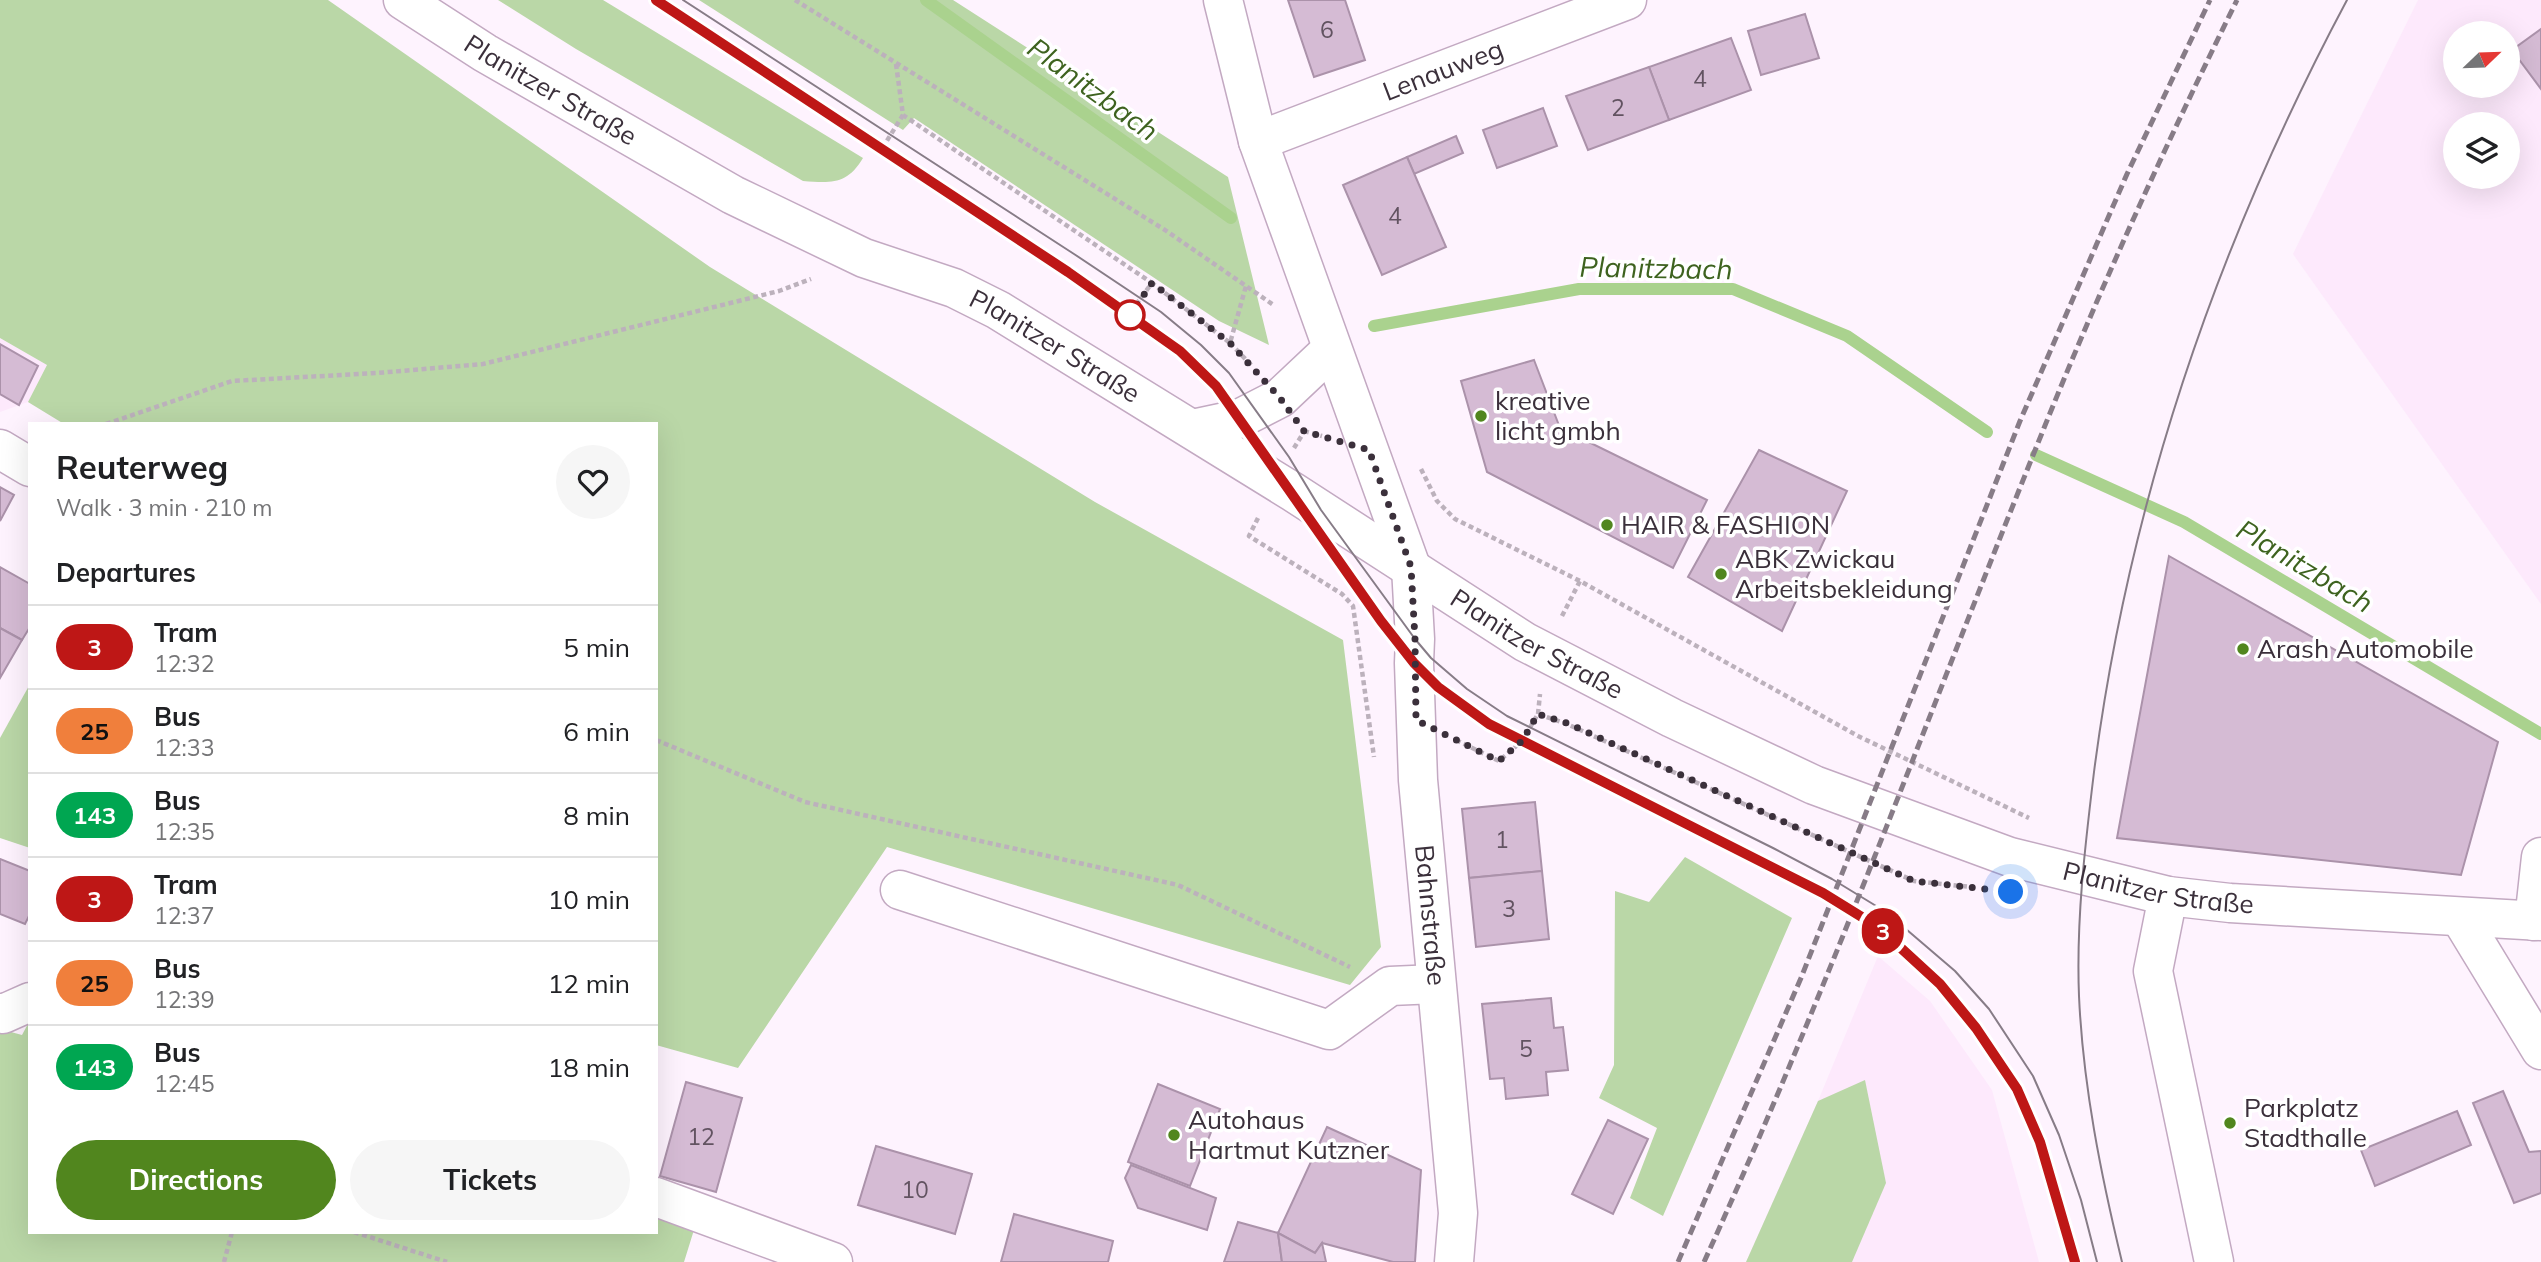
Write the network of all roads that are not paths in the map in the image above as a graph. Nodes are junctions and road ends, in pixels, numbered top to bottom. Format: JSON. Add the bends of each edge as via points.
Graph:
{"nodes":[{"id":1,"x":403,"y":0,"type":"edge"},
{"id":2,"x":1223,"y":0,"type":"edge"},
{"id":3,"x":1627,"y":0,"type":"edge"},
{"id":4,"x":1258,"y":141,"type":"junction"},
{"id":5,"x":1332,"y":349,"type":"junction"},
{"id":6,"x":1192,"y":429,"type":"junction"},
{"id":7,"x":0,"y":449,"type":"edge"},
{"id":8,"x":28,"y":466,"type":"edge"},
{"id":9,"x":1411,"y":567,"type":"junction"},
{"id":10,"x":2541,"y":857,"type":"edge"},
{"id":11,"x":900,"y":890,"type":"dead end"},
{"id":12,"x":2168,"y":895,"type":"junction"},
{"id":13,"x":2460,"y":917,"type":"junction"},
{"id":14,"x":2537,"y":921,"type":"edge"},
{"id":15,"x":1436,"y":984,"type":"junction"},
{"id":16,"x":28,"y":1003,"type":"edge"},
{"id":17,"x":0,"y":1013,"type":"edge"},
{"id":18,"x":2541,"y":1049,"type":"edge"},
{"id":19,"x":658,"y":1198,"type":"edge"},
{"id":20,"x":833,"y":1262,"type":"edge"},
{"id":21,"x":1454,"y":1262,"type":"edge"},
{"id":22,"x":2214,"y":1262,"type":"edge"}],
"edges":[{"from":1,"to":6,"type":"main road","name":"Planitzer Straße","via":[[485,53],[733,195],[864,258],[954,288],[999,310]]},
{"from":2,"to":4,"type":"main road","name":"Bahnstraße"},
{"from":3,"to":4,"type":"main road","name":"Lenauweg"},
{"from":4,"to":5,"type":"main road","name":"Bahnstraße"},
{"from":5,"to":6,"type":"main road","via":[[1280,398],[1239,419]]},
{"from":5,"to":9,"type":"main road","name":"Bahnstraße"},
{"from":6,"to":9,"type":"main road","name":"Planitzer Straße"},
{"from":7,"to":8,"type":"main road"},
{"from":9,"to":12,"type":"main road","name":"Planitzer Straße","via":[[1534,647],[1814,785],[2010,857]]},
{"from":9,"to":15,"type":"main road","name":"Bahnstraße","via":[[1418,780]]},
{"from":10,"to":14,"type":"main road"},
{"from":11,"to":15,"type":"main road","via":[[1329,1030],[1390,986]]},
{"from":12,"to":13,"type":"main road","name":"Planitzer Straße"},
{"from":12,"to":22,"type":"main road","via":[[2153,971]]},
{"from":13,"to":14,"type":"main road","name":"Planitzer Straße"},
{"from":13,"to":18,"type":"main road"},
{"from":15,"to":21,"type":"main road","name":"Bahnstraße","via":[[1458,1213]]},
{"from":16,"to":17,"type":"main road"},
{"from":19,"to":20,"type":"main road"}]}
